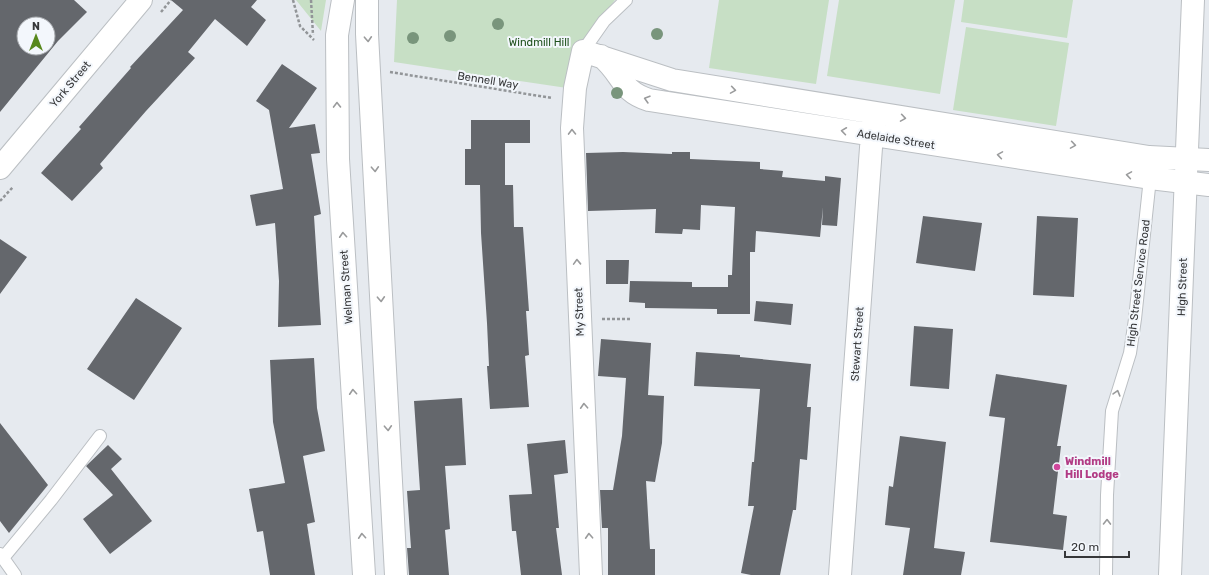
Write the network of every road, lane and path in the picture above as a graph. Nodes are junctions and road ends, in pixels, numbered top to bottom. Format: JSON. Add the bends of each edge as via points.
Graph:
{"nodes":[{"id":1,"x":141,"y":0,"type":"edge"},
{"id":2,"x":293,"y":0,"type":"edge"},
{"id":3,"x":311,"y":0,"type":"edge"},
{"id":4,"x":343,"y":0,"type":"edge"},
{"id":5,"x":367,"y":0,"type":"edge"},
{"id":6,"x":626,"y":0,"type":"edge"},
{"id":7,"x":1193,"y":0,"type":"edge"},
{"id":8,"x":314,"y":38,"type":"junction"},
{"id":9,"x":316,"y":44,"type":"dead end"},
{"id":10,"x":592,"y":54,"type":"junction"},
{"id":11,"x":400,"y":73,"type":"dead end"},
{"id":12,"x":672,"y":80,"type":"junction"},
{"id":13,"x":707,"y":86,"type":"junction"},
{"id":14,"x":769,"y":95,"type":"junction"},
{"id":15,"x":573,"y":102,"type":"junction"},
{"id":16,"x":669,"y":104,"type":"junction"},
{"id":17,"x":704,"y":110,"type":"junction"},
{"id":18,"x":874,"y":113,"type":"junction"},
{"id":19,"x":766,"y":119,"type":"junction"},
{"id":20,"x":872,"y":135,"type":"junction"},
{"id":21,"x":1046,"y":151,"type":"junction"},
{"id":22,"x":1187,"y":158,"type":"junction"},
{"id":23,"x":1209,"y":160,"type":"edge"},
{"id":24,"x":0,"y":168,"type":"edge"},
{"id":25,"x":1150,"y":168,"type":"junction"},
{"id":26,"x":1186,"y":183,"type":"junction"},
{"id":27,"x":1209,"y":185,"type":"edge"},
{"id":28,"x":580,"y":318,"type":"junction"},
{"id":29,"x":632,"y":318,"type":"dead end"},
{"id":30,"x":100,"y":436,"type":"dead end"},
{"id":31,"x":1,"y":556,"type":"edge"},
{"id":32,"x":15,"y":575,"type":"edge"},
{"id":33,"x":364,"y":575,"type":"edge"},
{"id":34,"x":396,"y":575,"type":"edge"},
{"id":35,"x":591,"y":575,"type":"edge"},
{"id":36,"x":840,"y":575,"type":"edge"},
{"id":37,"x":1106,"y":575,"type":"edge"},
{"id":38,"x":1170,"y":575,"type":"edge"}],
"edges":[{"from":1,"to":24,"type":"street","name":"York Street"},
{"from":2,"to":8,"type":"path","via":[[300,26]]},
{"from":3,"to":8,"type":"path"},
{"from":33,"to":4,"type":"street","name":"Welman Street","one_way":true,"via":[[338,159],[337,35]]},
{"from":5,"to":34,"type":"street","one_way":true},
{"from":6,"to":10,"type":"lane","via":[[604,21]]},
{"from":7,"to":22,"type":"street","name":"High Street"},
{"from":8,"to":9,"type":"path"},
{"from":10,"to":12,"type":"street","name":"Adelaide Street"},
{"from":10,"to":15,"type":"street","name":"My Street"},
{"from":16,"to":10,"type":"street","name":"Adelaide Street","one_way":true,"via":[[633,94],[610,64]]},
{"from":11,"to":15,"type":"path","name":"Bennell Way"},
{"from":12,"to":13,"type":"street","name":"Adelaide Street"},
{"from":12,"to":16,"type":"street"},
{"from":13,"to":14,"type":"street","name":"Adelaide Street","one_way":true},
{"from":13,"to":17,"type":"street"},
{"from":14,"to":18,"type":"street","name":"Adelaide Street"},
{"from":14,"to":19,"type":"street"},
{"from":28,"to":15,"type":"street","name":"My Street","one_way":true},
{"from":16,"to":17,"type":"street","name":"Adelaide Street"},
{"from":17,"to":19,"type":"street","name":"Adelaide Street"},
{"from":18,"to":20,"type":"street","name":"Stewart Street"},
{"from":18,"to":21,"type":"street","name":"Adelaide Street","one_way":true},
{"from":20,"to":19,"type":"street","name":"Adelaide Street","one_way":true},
{"from":21,"to":20,"type":"street","name":"Adelaide Street","one_way":true},
{"from":20,"to":36,"type":"street","name":"Stewart Street"},
{"from":21,"to":25,"type":"street","name":"Adelaide Street"},
{"from":22,"to":23,"type":"street","name":"Adelaide Street"},
{"from":22,"to":25,"type":"street","name":"Adelaide Street"},
{"from":22,"to":26,"type":"street","name":"High Street"},
{"from":25,"to":26,"type":"street","name":"Adelaide Street"},
{"from":37,"to":25,"type":"lane","name":"High Street Service Road","one_way":true,"via":[[1112,411],[1130,353]]},
{"from":26,"to":27,"type":"street","name":"Adelaide Street"},
{"from":26,"to":38,"type":"street","name":"High Street"},
{"from":28,"to":29,"type":"path"},
{"from":35,"to":28,"type":"street","name":"My Street","one_way":true},
{"from":30,"to":31,"type":"lane","via":[[51,500]]},
{"from":31,"to":32,"type":"lane"}]}
